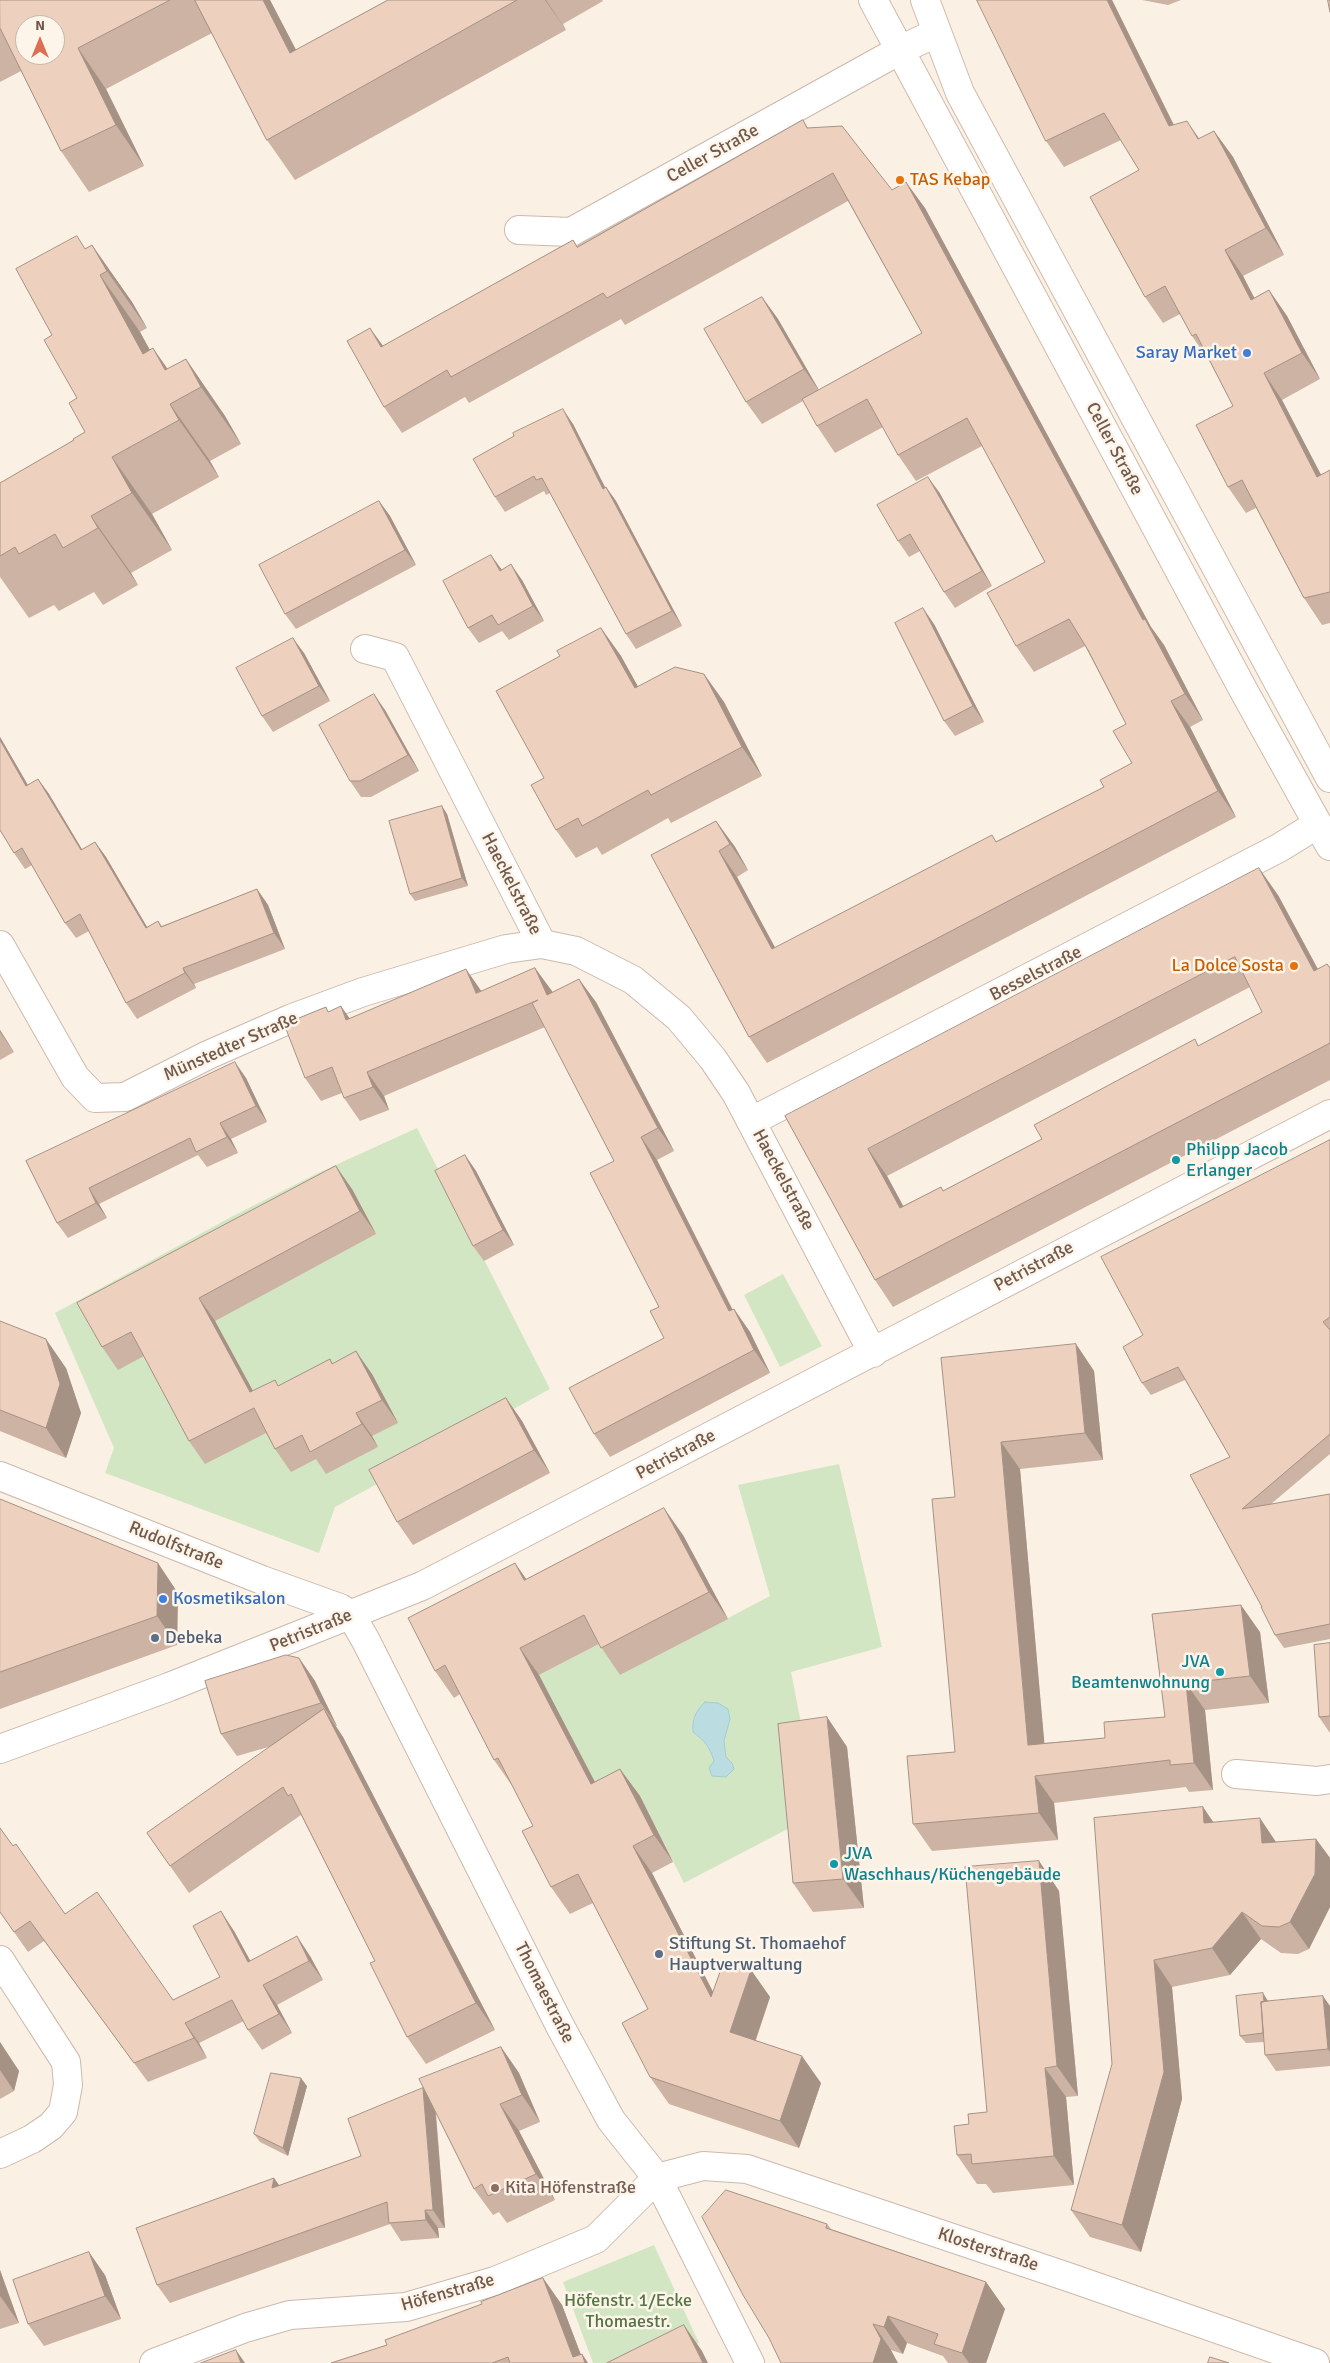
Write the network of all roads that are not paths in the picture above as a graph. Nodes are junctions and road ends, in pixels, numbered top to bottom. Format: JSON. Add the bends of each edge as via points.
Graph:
{"nodes":[{"id":1,"x":873,"y":0,"type":"edge"},
{"id":2,"x":925,"y":0,"type":"edge"},
{"id":3,"x":887,"y":13,"type":"edge"},
{"id":4,"x":936,"y":33,"type":"junction"},
{"id":5,"x":900,"y":50,"type":"junction"},
{"id":6,"x":520,"y":230,"type":"dead end"},
{"id":7,"x":365,"y":649,"type":"dead end"},
{"id":8,"x":1330,"y":778,"type":"edge"},
{"id":9,"x":1324,"y":835,"type":"edge"},
{"id":10,"x":542,"y":944,"type":"junction"},
{"id":11,"x":0,"y":945,"type":"edge"},
{"id":12,"x":1330,"y":1114,"type":"edge"},
{"id":13,"x":752,"y":1121,"type":"junction"},
{"id":14,"x":873,"y":1353,"type":"junction"},
{"id":15,"x":0,"y":1476,"type":"edge"},
{"id":16,"x":351,"y":1615,"type":"junction"},
{"id":17,"x":0,"y":1749,"type":"edge"},
{"id":18,"x":1236,"y":1774,"type":"dead end"},
{"id":19,"x":1330,"y":1780,"type":"edge"},
{"id":20,"x":0,"y":1960,"type":"edge"},
{"id":21,"x":0,"y":2154,"type":"edge"},
{"id":22,"x":658,"y":2178,"type":"junction"},
{"id":23,"x":154,"y":2363,"type":"edge"},
{"id":24,"x":750,"y":2363,"type":"edge"},
{"id":25,"x":1315,"y":2363,"type":"edge"}],
"edges":[{"from":1,"to":3,"type":"street","name":"Celler Straße"},
{"from":2,"to":4,"type":"street","name":"Celler Straße"},
{"from":3,"to":5,"type":"street","name":"Celler Straße"},
{"from":4,"to":5,"type":"street","name":"Celler Straße"},
{"from":4,"to":8,"type":"street","name":"Celler Straße","via":[[960,93]]},
{"from":5,"to":6,"type":"street","name":"Celler Straße","via":[[571,232]]},
{"from":5,"to":9,"type":"street","name":"Celler Straße"},
{"from":7,"to":10,"type":"street","name":"Haeckelstraße","via":[[394,657]]},
{"from":9,"to":13,"type":"street","name":"Besselstraße","via":[[1279,848]]},
{"from":10,"to":11,"type":"street","name":"Münstedter Straße","via":[[506,949],[363,992],[208,1055],[125,1097],[95,1098],[74,1077]]},
{"from":10,"to":13,"type":"street","name":"Haeckelstraße","via":[[576,950],[607,965],[633,980],[679,1018],[713,1059]]},
{"from":12,"to":14,"type":"street","name":"Petristraße"},
{"from":13,"to":14,"type":"street","name":"Haeckelstraße"},
{"from":14,"to":16,"type":"street","name":"Petristraße","via":[[422,1586]]},
{"from":15,"to":16,"type":"street","name":"Rudolfstraße"},
{"from":16,"to":17,"type":"street","name":"Petristraße"},
{"from":16,"to":22,"type":"street","name":"Thomaestraße","via":[[611,2120]]},
{"from":18,"to":19,"type":"street"},
{"from":20,"to":21,"type":"street","via":[[66,2062],[68,2085],[63,2112],[51,2126]]},
{"from":22,"to":23,"type":"street","name":"Höfenstraße","via":[[596,2239],[494,2281],[406,2307],[290,2315],[245,2328]]},
{"from":22,"to":24,"type":"street","name":"Thomaestraße"},
{"from":22,"to":25,"type":"street","name":"Klosterstraße","via":[[703,2166],[747,2169]]}]}
